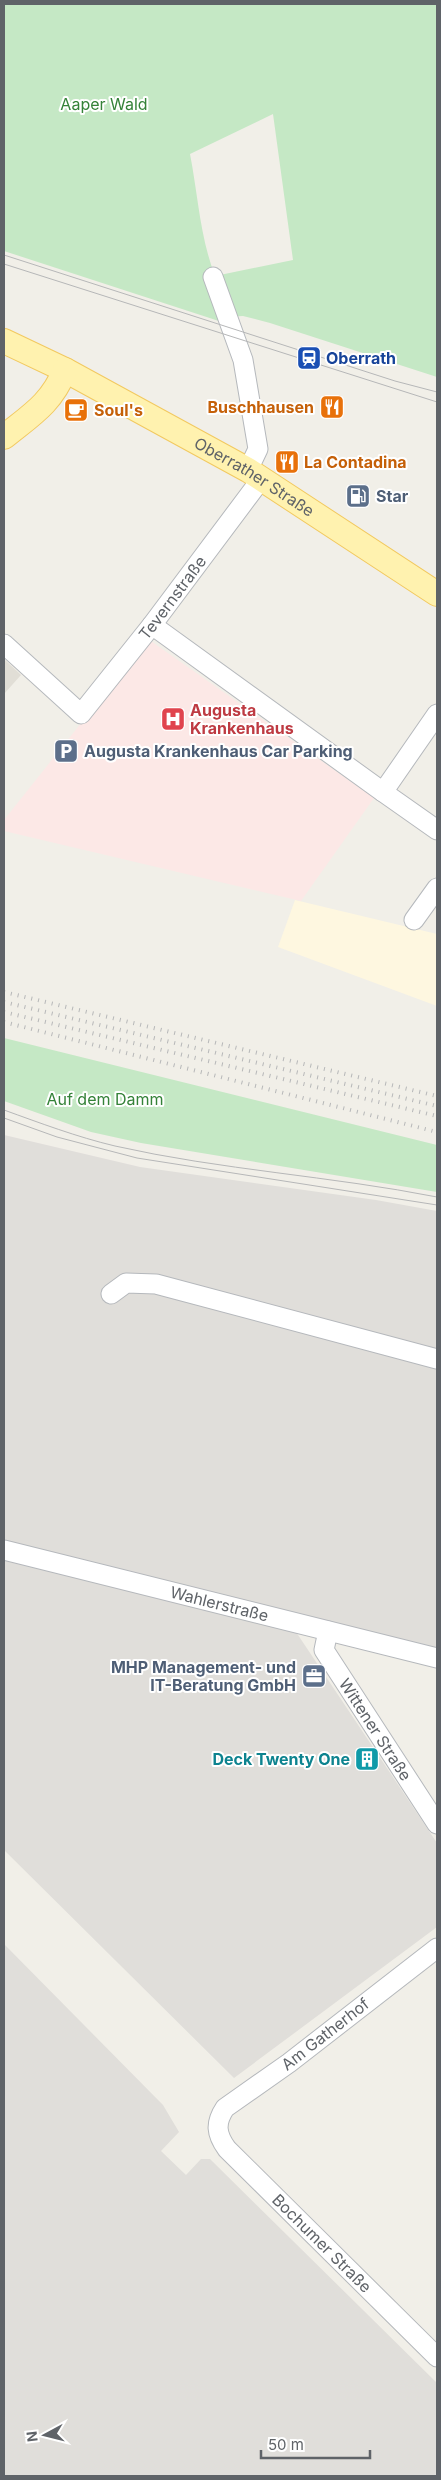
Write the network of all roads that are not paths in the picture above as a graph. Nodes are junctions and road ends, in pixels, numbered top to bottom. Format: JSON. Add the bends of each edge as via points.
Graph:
{"nodes":[{"id":1,"x":213,"y":278,"type":"dead end"},
{"id":2,"x":4,"y":341,"type":"edge"},
{"id":3,"x":65,"y":370,"type":"junction"},
{"id":4,"x":4,"y":437,"type":"edge"},
{"id":5,"x":255,"y":474,"type":"junction"},
{"id":6,"x":437,"y":594,"type":"edge"},
{"id":7,"x":152,"y":625,"type":"junction"},
{"id":8,"x":4,"y":644,"type":"edge"},
{"id":9,"x":437,"y":714,"type":"edge"},
{"id":10,"x":383,"y":792,"type":"junction"},
{"id":11,"x":437,"y":830,"type":"edge"},
{"id":12,"x":437,"y":888,"type":"edge"},
{"id":13,"x":414,"y":920,"type":"dead end"},
{"id":14,"x":111,"y":1294,"type":"dead end"},
{"id":15,"x":437,"y":1359,"type":"edge"},
{"id":16,"x":4,"y":1550,"type":"edge"},
{"id":17,"x":328,"y":1631,"type":"junction"},
{"id":18,"x":437,"y":1658,"type":"edge"},
{"id":19,"x":437,"y":1824,"type":"edge"},
{"id":20,"x":437,"y":1948,"type":"edge"},
{"id":21,"x":218,"y":2123,"type":"joint"},
{"id":22,"x":437,"y":2357,"type":"edge"}],
"edges":[{"from":1,"to":5,"type":"street","name":"Tevernstraße","via":[[243,360],[258,449]]},
{"from":2,"to":3,"type":"main road","name":"Oberrather Straße"},
{"from":3,"to":4,"type":"main road","via":[[54,394]]},
{"from":3,"to":5,"type":"main road","name":"Oberrather Straße"},
{"from":5,"to":6,"type":"main road","name":"Oberrather Straße"},
{"from":5,"to":7,"type":"street","name":"Tevernstraße"},
{"from":7,"to":8,"type":"street","name":"Tevernstraße","via":[[80,714]]},
{"from":7,"to":10,"type":"street"},
{"from":9,"to":10,"type":"street"},
{"from":10,"to":11,"type":"street"},
{"from":12,"to":13,"type":"street"},
{"from":14,"to":15,"type":"street","via":[[126,1283],[156,1284]]},
{"from":16,"to":17,"type":"street","name":"Wahlerstraße"},
{"from":17,"to":18,"type":"street","name":"Wahlerstraße"},
{"from":17,"to":19,"type":"street","name":"Wittener Straße","via":[[324,1650]]},
{"from":20,"to":21,"type":"street","name":"Am Gatherhof","via":[[289,2063],[225,2108]]},
{"from":21,"to":22,"type":"street","name":"Bochumer Straße","via":[[218,2134],[227,2149]]}]}
